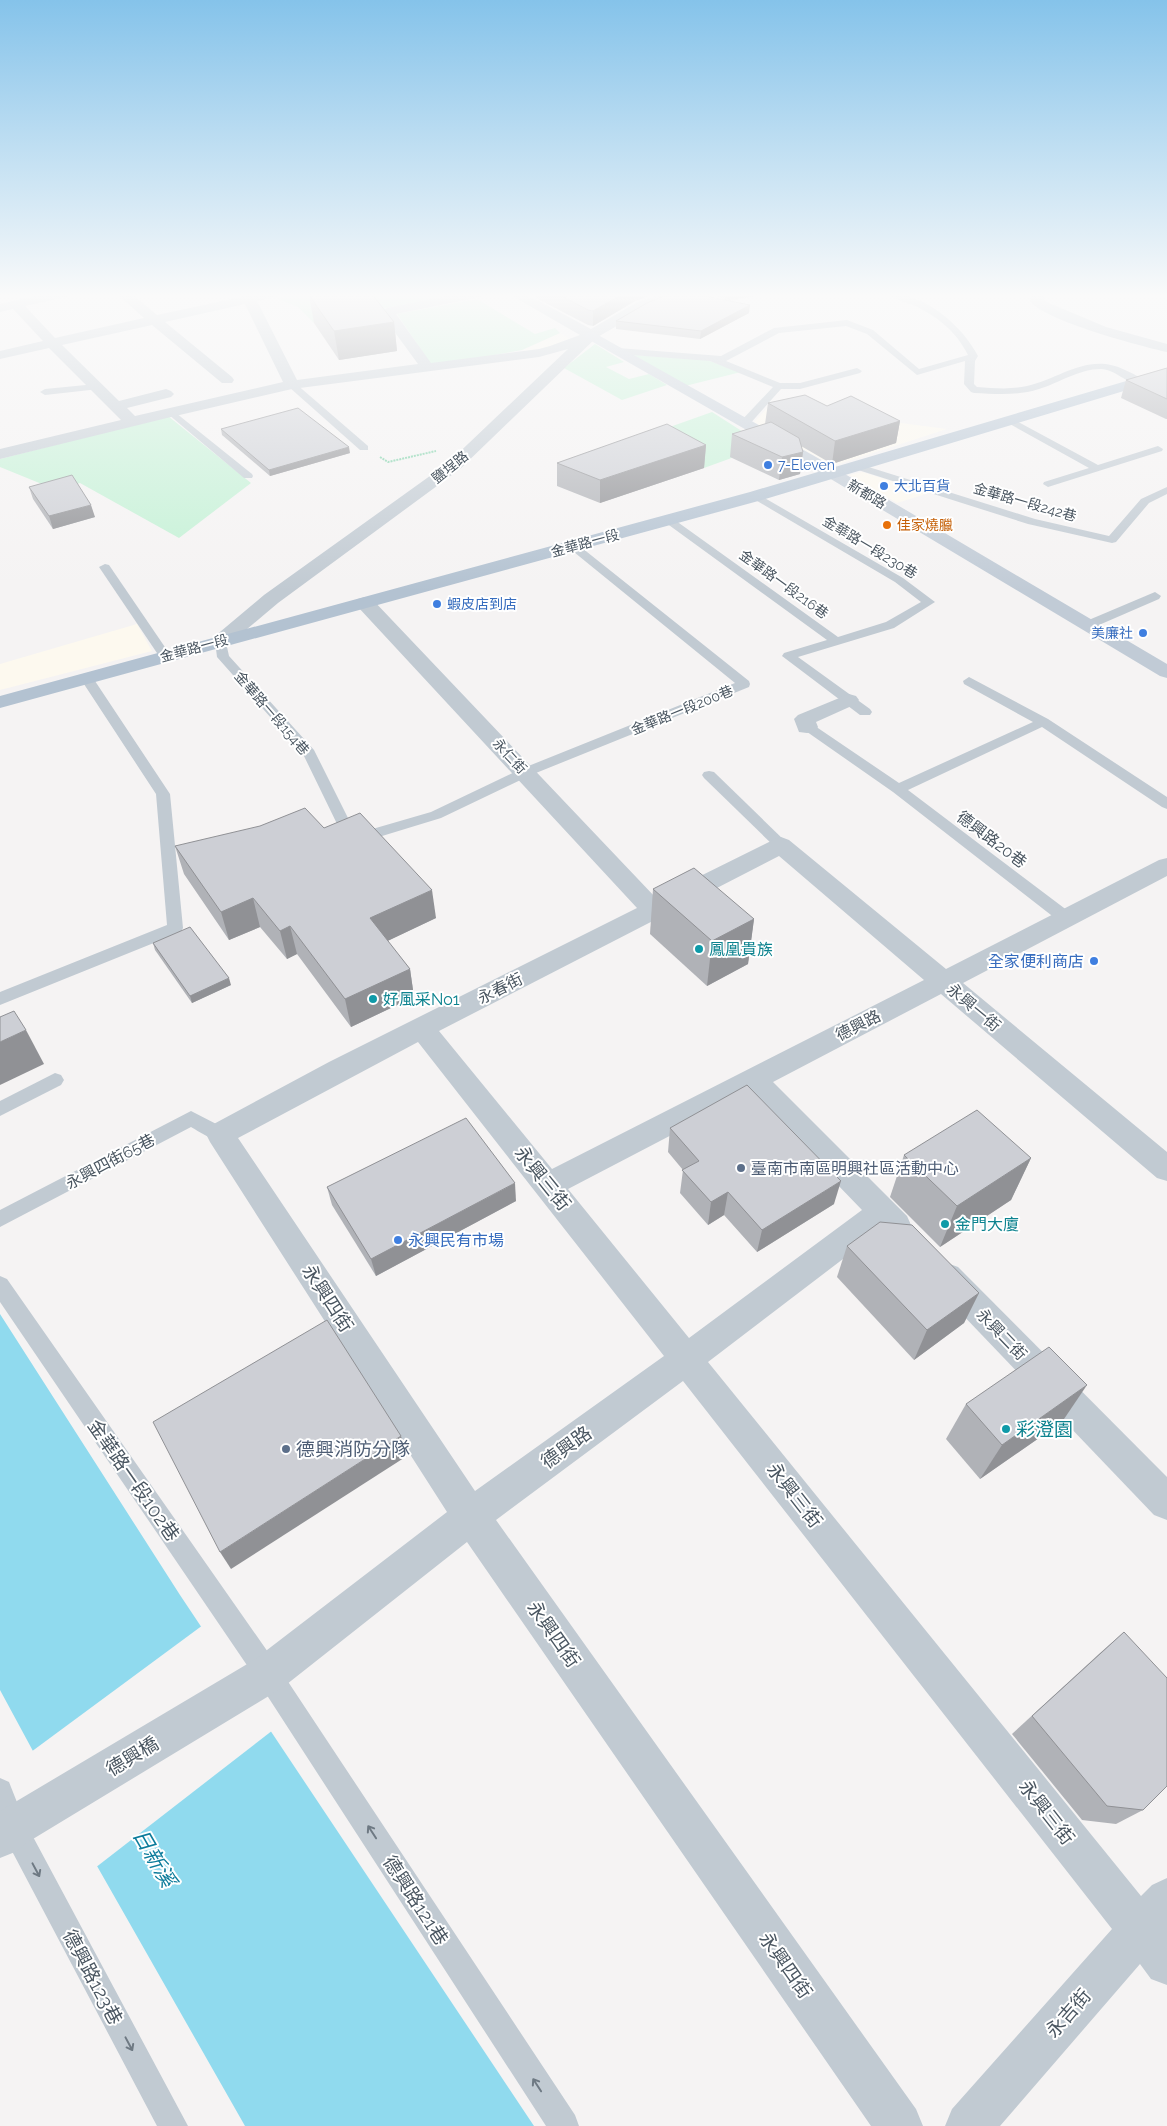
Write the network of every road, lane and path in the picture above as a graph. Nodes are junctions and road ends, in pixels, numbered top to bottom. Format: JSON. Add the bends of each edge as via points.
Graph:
{"nodes":[{"id":1,"x":102,"y":392,"type":"edge"},
{"id":2,"x":174,"y":392,"type":"edge"},
{"id":3,"x":260,"y":392,"type":"edge"},
{"id":4,"x":300,"y":392,"type":"edge"},
{"id":5,"x":531,"y":392,"type":"edge"},
{"id":6,"x":689,"y":392,"type":"edge"},
{"id":7,"x":775,"y":392,"type":"edge"},
{"id":8,"x":1105,"y":392,"type":"edge"},
{"id":9,"x":117,"y":406,"type":"junction"},
{"id":10,"x":171,"y":412,"type":"junction"},
{"id":11,"x":1011,"y":420,"type":"junction"},
{"id":12,"x":132,"y":422,"type":"junction"},
{"id":13,"x":744,"y":424,"type":"junction"},
{"id":14,"x":364,"y":448,"type":"joint"},
{"id":15,"x":1158,"y":449,"type":"dead end"},
{"id":16,"x":436,"y":452,"type":"dead end"},
{"id":17,"x":0,"y":454,"type":"edge"},
{"id":18,"x":859,"y":466,"type":"junction"},
{"id":19,"x":1097,"y":468,"type":"junction"},
{"id":20,"x":833,"y":474,"type":"junction"},
{"id":21,"x":248,"y":476,"type":"dead end"},
{"id":22,"x":1048,"y":484,"type":"dead end"},
{"id":23,"x":1167,"y":490,"type":"edge"},
{"id":24,"x":756,"y":496,"type":"junction"},
{"id":25,"x":668,"y":520,"type":"junction"},
{"id":26,"x":573,"y":546,"type":"junction"},
{"id":27,"x":105,"y":567,"type":"dead end"},
{"id":28,"x":1155,"y":596,"type":"dead end"},
{"id":29,"x":365,"y":603,"type":"junction"},
{"id":30,"x":890,"y":625,"type":"joint"},
{"id":31,"x":1088,"y":625,"type":"junction"},
{"id":32,"x":835,"y":640,"type":"junction"},
{"id":33,"x":221,"y":641,"type":"junction"},
{"id":34,"x":165,"y":656,"type":"junction"},
{"id":35,"x":1167,"y":672,"type":"edge"},
{"id":36,"x":86,"y":678,"type":"junction"},
{"id":37,"x":969,"y":681,"type":"dead end"},
{"id":38,"x":0,"y":702,"type":"edge"},
{"id":39,"x":857,"y":706,"type":"joint"},
{"id":40,"x":1043,"y":722,"type":"junction"},
{"id":41,"x":807,"y":727,"type":"joint"},
{"id":42,"x":526,"y":772,"type":"junction"},
{"id":43,"x":708,"y":775,"type":"dead end"},
{"id":44,"x":898,"y":789,"type":"junction"},
{"id":45,"x":1167,"y":804,"type":"edge"},
{"id":46,"x":781,"y":845,"type":"junction"},
{"id":47,"x":1164,"y":871,"type":"edge"},
{"id":48,"x":653,"y":910,"type":"junction"},
{"id":49,"x":1066,"y":918,"type":"junction"},
{"id":50,"x":943,"y":981,"type":"junction"},
{"id":51,"x":0,"y":999,"type":"edge"},
{"id":52,"x":422,"y":1028,"type":"junction"},
{"id":53,"x":56,"y":1080,"type":"dead end"},
{"id":54,"x":753,"y":1080,"type":"junction"},
{"id":55,"x":0,"y":1109,"type":"edge"},
{"id":56,"x":220,"y":1134,"type":"junction"},
{"id":57,"x":1167,"y":1169,"type":"edge"},
{"id":58,"x":549,"y":1185,"type":"junction"},
{"id":59,"x":883,"y":1212,"type":"junction"},
{"id":60,"x":0,"y":1219,"type":"edge"},
{"id":61,"x":0,"y":1285,"type":"edge"},
{"id":62,"x":687,"y":1359,"type":"junction"},
{"id":63,"x":1167,"y":1502,"type":"edge"},
{"id":64,"x":471,"y":1516,"type":"junction"},
{"id":65,"x":260,"y":1679,"type":"junction"},
{"id":66,"x":4,"y":1818,"type":"edge"},
{"id":67,"x":1158,"y":1931,"type":"edge"},
{"id":68,"x":173,"y":2126,"type":"edge"},
{"id":69,"x":564,"y":2126,"type":"edge"},
{"id":70,"x":898,"y":2126,"type":"edge"},
{"id":71,"x":969,"y":2126,"type":"edge"}],
"edges":[{"from":1,"to":9,"type":"street"},
{"from":2,"to":9,"type":"street"},
{"from":3,"to":10,"type":"street"},
{"from":4,"to":14,"type":"lane"},
{"from":5,"to":33,"type":"street","name":"鹽埕路","via":[[454,466],[271,599]]},
{"from":6,"to":13,"type":"street","name":"新都路"},
{"from":7,"to":13,"type":"lane"},
{"from":8,"to":11,"type":"main road","name":"金華路一段"},
{"from":9,"to":12,"type":"street"},
{"from":10,"to":12,"type":"street"},
{"from":10,"to":21,"type":"lane"},
{"from":11,"to":18,"type":"main road","name":"金華路一段"},
{"from":11,"to":19,"type":"lane"},
{"from":12,"to":17,"type":"street"},
{"from":13,"to":20,"type":"street","name":"新都路"},
{"from":14,"to":16,"type":"path","via":[[388,462]]},
{"from":15,"to":19,"type":"lane"},
{"from":18,"to":20,"type":"main road","name":"金華路一段"},
{"from":18,"to":23,"type":"lane","name":"金華路一段242巷","via":[[1032,522],[1112,540],[1145,500]]},
{"from":19,"to":22,"type":"lane"},
{"from":20,"to":24,"type":"main road","name":"金華路一段"},
{"from":20,"to":31,"type":"street","name":"新都路"},
{"from":24,"to":25,"type":"main road","name":"金華路一段"},
{"from":24,"to":30,"type":"lane","name":"金華路一段230巷","via":[[899,580],[929,602]]},
{"from":25,"to":26,"type":"main road","name":"金華路一段"},
{"from":25,"to":32,"type":"lane","name":"金華路一段216巷"},
{"from":26,"to":29,"type":"main road","name":"金華路一段"},
{"from":26,"to":42,"type":"lane","name":"金華路一段200巷","via":[[744,684]]},
{"from":27,"to":34,"type":"lane"},
{"from":28,"to":31,"type":"lane"},
{"from":29,"to":33,"type":"main road","name":"金華路一段"},
{"from":29,"to":42,"type":"street","name":"永仁街"},
{"from":30,"to":32,"type":"lane","name":"金華路一段216巷"},
{"from":31,"to":35,"type":"street","name":"新都路"},
{"from":32,"to":39,"type":"lane","via":[[788,656]]},
{"from":33,"to":34,"type":"main road","name":"金華路一段"},
{"from":33,"to":42,"type":"lane","name":"金華路一段154巷","via":[[223,657],[309,753],[345,827],[370,835],[436,815]]},
{"from":34,"to":36,"type":"main road","name":"金華路一段"},
{"from":36,"to":38,"type":"main road","name":"金華路一段"},
{"from":36,"to":51,"type":"lane","via":[[163,794],[176,928]]},
{"from":37,"to":40,"type":"lane"},
{"from":39,"to":41,"type":"street","via":[[805,719]]},
{"from":40,"to":44,"type":"lane"},
{"from":40,"to":45,"type":"lane"},
{"from":41,"to":44,"type":"lane","name":"德興路20巷"},
{"from":42,"to":48,"type":"street","name":"永仁街"},
{"from":43,"to":46,"type":"lane"},
{"from":44,"to":49,"type":"lane","name":"德興路20巷"},
{"from":46,"to":48,"type":"street","name":"永春街"},
{"from":46,"to":50,"type":"street","name":"永興一街"},
{"from":47,"to":49,"type":"street","name":"德興路"},
{"from":48,"to":52,"type":"street","name":"永春街"},
{"from":49,"to":50,"type":"street","name":"德興路"},
{"from":50,"to":54,"type":"street","name":"德興路"},
{"from":50,"to":57,"type":"street","name":"永興一街"},
{"from":52,"to":56,"type":"street","name":"永春街"},
{"from":52,"to":58,"type":"street","name":"永興三街"},
{"from":53,"to":55,"type":"lane"},
{"from":54,"to":58,"type":"street","name":"德興路"},
{"from":54,"to":59,"type":"street","name":"永興二街"},
{"from":56,"to":60,"type":"lane","name":"永興四街65巷","via":[[191,1118]]},
{"from":56,"to":64,"type":"street","name":"永興四街"},
{"from":58,"to":62,"type":"street","name":"永興三街"},
{"from":59,"to":62,"type":"street","name":"德興路"},
{"from":59,"to":63,"type":"street","name":"永興二街"},
{"from":61,"to":65,"type":"lane","name":"金華路一段102巷"},
{"from":62,"to":64,"type":"street","name":"德興路"},
{"from":62,"to":67,"type":"street","name":"永興三街"},
{"from":64,"to":65,"type":"street","name":"德興路"},
{"from":64,"to":70,"type":"street","name":"永興四街"},
{"from":65,"to":66,"type":"street","name":"德興橋"},
{"from":69,"to":65,"type":"lane","name":"德興路121巷","one_way":true},
{"from":66,"to":68,"type":"lane","name":"德興路123巷","one_way":true},
{"from":67,"to":71,"type":"street","name":"永吉街"}]}
